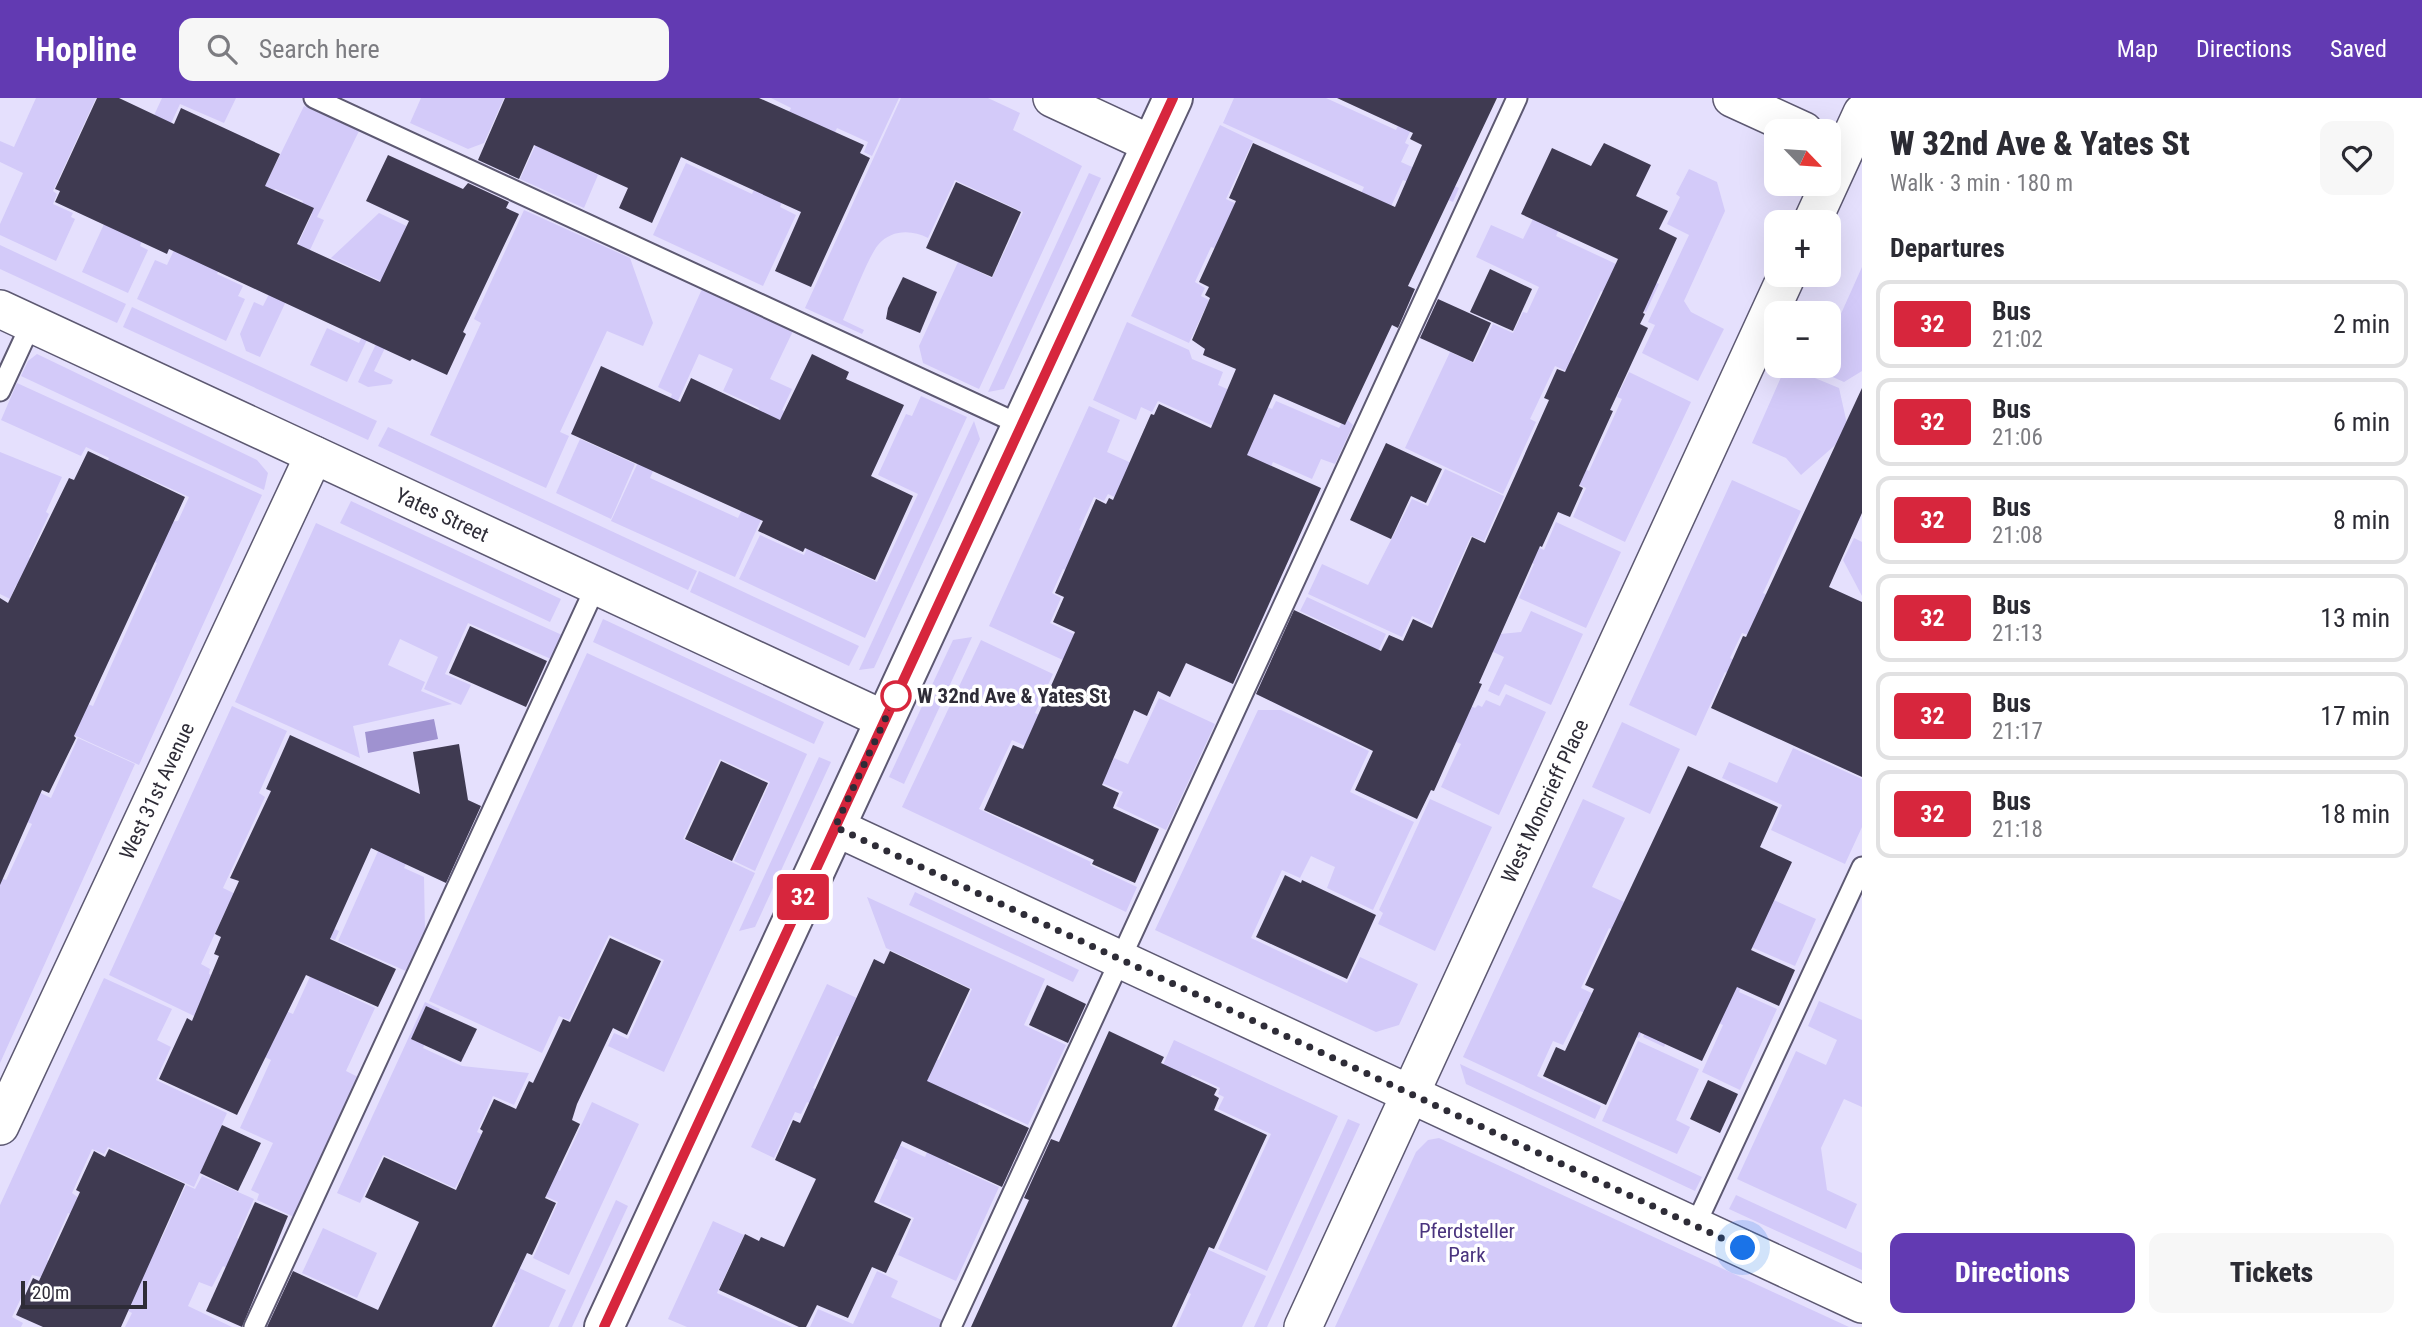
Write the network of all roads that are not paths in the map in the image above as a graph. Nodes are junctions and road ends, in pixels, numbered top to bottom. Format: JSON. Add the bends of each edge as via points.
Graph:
{"nodes":[{"id":1,"x":314,"y":98,"type":"edge"},
{"id":2,"x":1052,"y":98,"type":"edge"},
{"id":3,"x":1172,"y":98,"type":"edge"},
{"id":4,"x":1517,"y":98,"type":"edge"},
{"id":5,"x":1732,"y":98,"type":"edge"},
{"id":6,"x":1862,"y":113,"type":"edge"},
{"id":7,"x":1778,"y":119,"type":"edge"},
{"id":8,"x":1151,"y":144,"type":"junction"},
{"id":9,"x":1845,"y":150,"type":"edge"},
{"id":10,"x":1817,"y":210,"type":"edge"},
{"id":11,"x":1781,"y":287,"type":"edge"},
{"id":12,"x":16,"y":317,"type":"edge"},
{"id":13,"x":0,"y":391,"type":"edge"},
{"id":14,"x":1021,"y":425,"type":"junction"},
{"id":15,"x":314,"y":455,"type":"junction"},
{"id":16,"x":596,"y":586,"type":"junction"},
{"id":17,"x":885,"y":720,"type":"junction"},
{"id":18,"x":835,"y":827,"type":"junction"},
{"id":19,"x":1862,"y":867,"type":"edge"},
{"id":20,"x":1120,"y":960,"type":"junction"},
{"id":21,"x":1410,"y":1094,"type":"junction"},
{"id":22,"x":0,"y":1126,"type":"edge"},
{"id":23,"x":1695,"y":1226,"type":"junction"},
{"id":24,"x":1862,"y":1304,"type":"edge"},
{"id":25,"x":254,"y":1327,"type":"edge"},
{"id":26,"x":604,"y":1327,"type":"edge"},
{"id":27,"x":951,"y":1327,"type":"edge"},
{"id":28,"x":1303,"y":1327,"type":"edge"}],
"edges":[{"from":1,"to":14,"type":"lane"},
{"from":2,"to":8,"type":"street"},
{"from":3,"to":8,"type":"street"},
{"from":4,"to":20,"type":"lane"},
{"from":5,"to":7,"type":"street"},
{"from":6,"to":9,"type":"street"},
{"from":8,"to":14,"type":"street"},
{"from":9,"to":10,"type":"street"},
{"from":11,"to":21,"type":"street","name":"West Moncrieff Place"},
{"from":12,"to":13,"type":"lane"},
{"from":12,"to":15,"type":"street","name":"Yates Street"},
{"from":14,"to":17,"type":"street"},
{"from":15,"to":16,"type":"street","name":"Yates Street"},
{"from":15,"to":22,"type":"street","name":"West 31st Avenue"},
{"from":16,"to":17,"type":"street","name":"Yates Street"},
{"from":16,"to":25,"type":"lane"},
{"from":17,"to":18,"type":"street"},
{"from":18,"to":20,"type":"street"},
{"from":18,"to":26,"type":"street"},
{"from":19,"to":23,"type":"lane"},
{"from":20,"to":21,"type":"street"},
{"from":20,"to":27,"type":"lane"},
{"from":21,"to":23,"type":"street"},
{"from":21,"to":28,"type":"street","name":"West Moncrieff Place"},
{"from":23,"to":24,"type":"street"}]}
